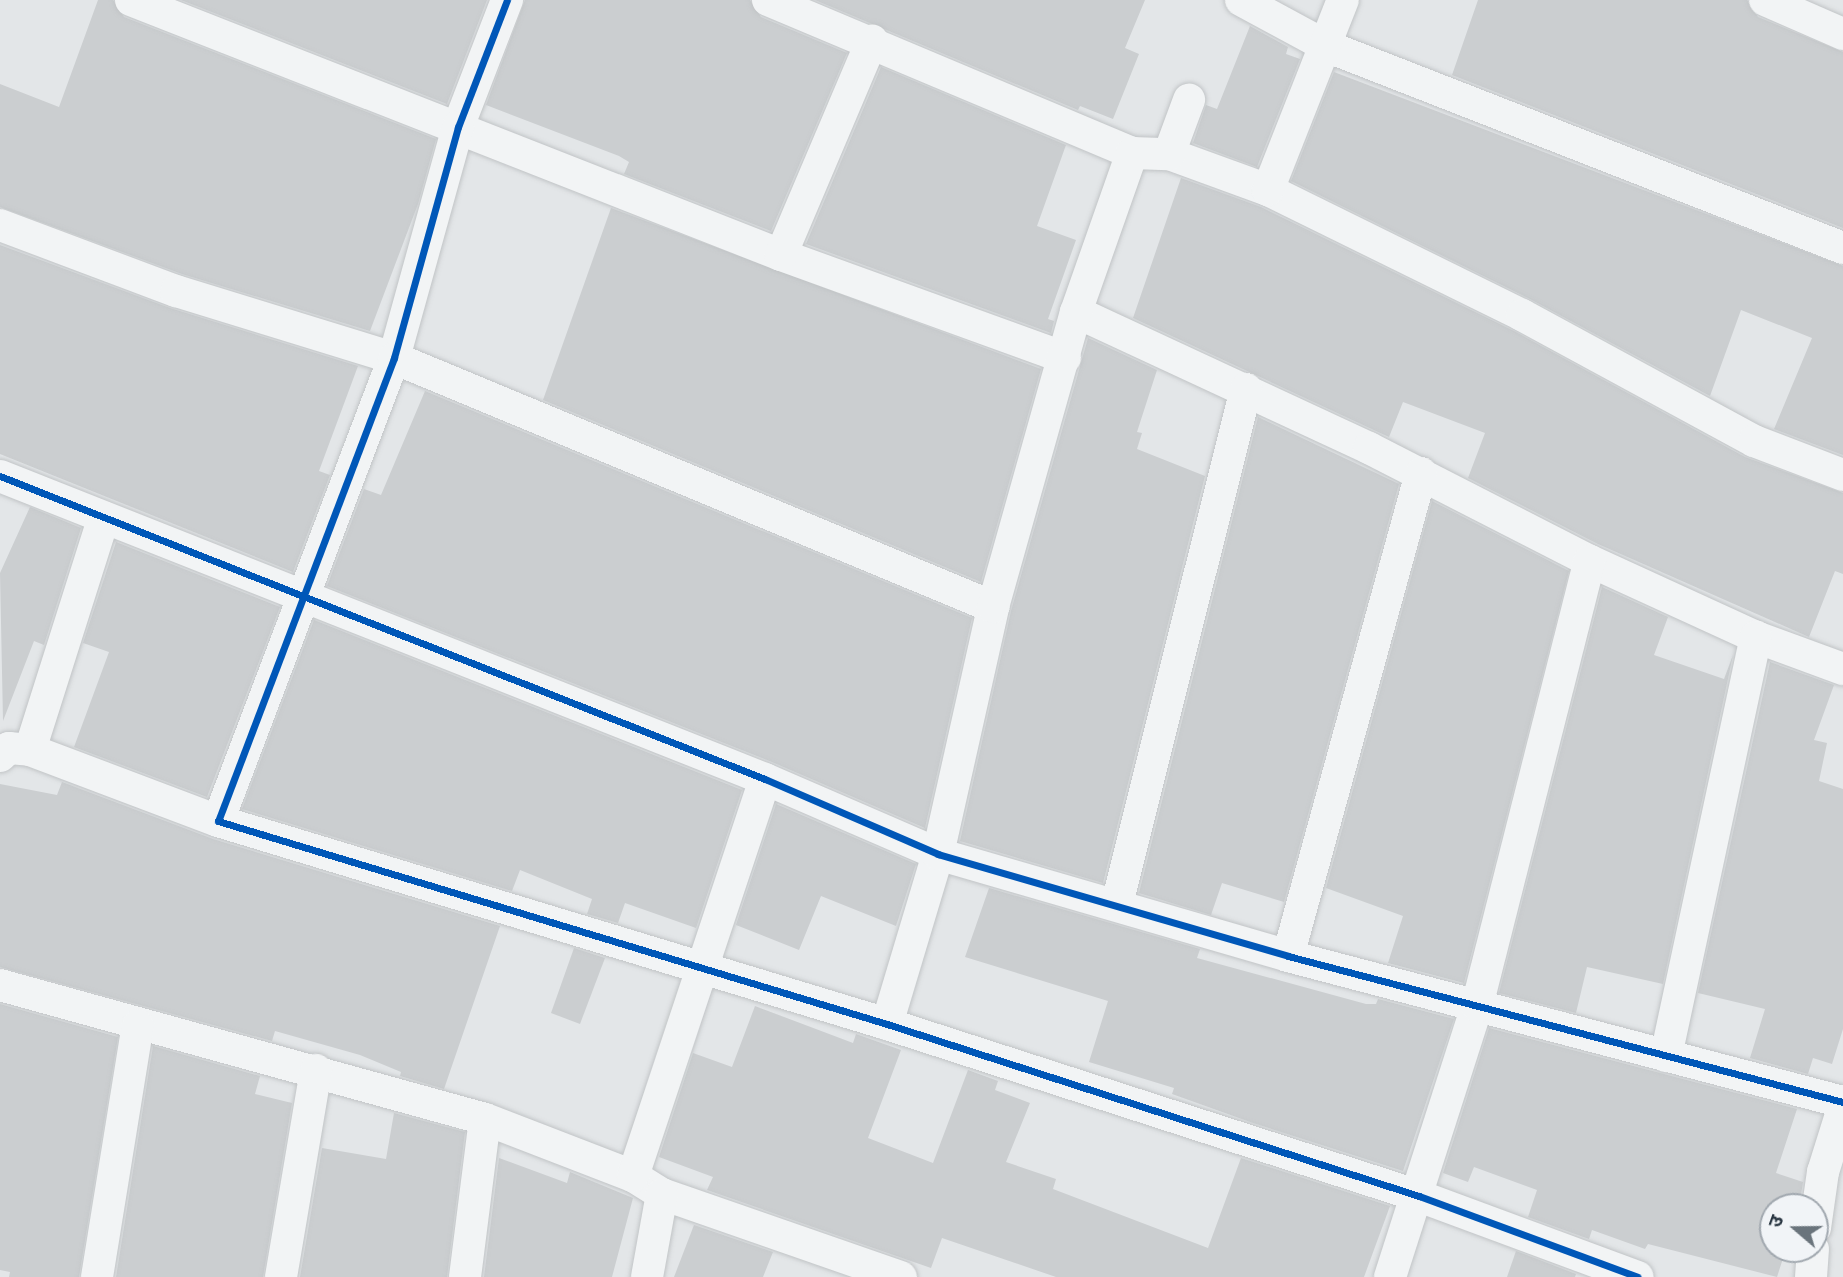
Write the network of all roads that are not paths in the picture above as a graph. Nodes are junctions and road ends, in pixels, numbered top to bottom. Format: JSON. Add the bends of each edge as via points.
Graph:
{"nodes":[{"id":1,"x":131,"y":0,"type":"edge"},
{"id":2,"x":507,"y":0,"type":"edge"},
{"id":3,"x":768,"y":0,"type":"edge"},
{"id":4,"x":1241,"y":0,"type":"edge"},
{"id":5,"x":1343,"y":0,"type":"edge"},
{"id":6,"x":1765,"y":0,"type":"edge"},
{"id":7,"x":1843,"y":34,"type":"edge"},
{"id":8,"x":872,"y":41,"type":"junction"},
{"id":9,"x":1326,"y":46,"type":"junction"},
{"id":10,"x":1189,"y":100,"type":"dead end"},
{"id":11,"x":458,"y":127,"type":"junction"},
{"id":12,"x":1132,"y":153,"type":"junction"},
{"id":13,"x":1169,"y":154,"type":"junction"},
{"id":14,"x":1268,"y":190,"type":"junction"},
{"id":15,"x":0,"y":225,"type":"edge"},
{"id":16,"x":1843,"y":248,"type":"edge"},
{"id":17,"x":781,"y":256,"type":"junction"},
{"id":18,"x":1076,"y":313,"type":"junction"},
{"id":19,"x":394,"y":358,"type":"junction"},
{"id":20,"x":1065,"y":358,"type":"junction"},
{"id":21,"x":1246,"y":389,"type":"junction"},
{"id":22,"x":1421,"y":473,"type":"junction"},
{"id":23,"x":1843,"y":475,"type":"edge"},
{"id":24,"x":0,"y":476,"type":"edge"},
{"id":25,"x":104,"y":517,"type":"junction"},
{"id":26,"x":1590,"y":561,"type":"junction"},
{"id":27,"x":300,"y":597,"type":"junction"},
{"id":28,"x":993,"y":607,"type":"junction"},
{"id":29,"x":1756,"y":637,"type":"junction"},
{"id":30,"x":1843,"y":669,"type":"edge"},
{"id":31,"x":15,"y":753,"type":"edge"},
{"id":32,"x":765,"y":779,"type":"junction"},
{"id":33,"x":218,"y":821,"type":"junction"},
{"id":34,"x":938,"y":854,"type":"junction"},
{"id":35,"x":1117,"y":904,"type":"junction"},
{"id":36,"x":1287,"y":956,"type":"junction"},
{"id":37,"x":706,"y":967,"type":"junction"},
{"id":38,"x":0,"y":985,"type":"edge"},
{"id":39,"x":1477,"y":1006,"type":"junction"},
{"id":40,"x":887,"y":1024,"type":"junction"},
{"id":41,"x":138,"y":1025,"type":"junction"},
{"id":42,"x":1666,"y":1056,"type":"junction"},
{"id":43,"x":316,"y":1070,"type":"junction"},
{"id":44,"x":1843,"y":1102,"type":"edge"},
{"id":45,"x":1843,"y":1108,"type":"edge"},
{"id":46,"x":485,"y":1119,"type":"junction"},
{"id":47,"x":633,"y":1176,"type":"junction"},
{"id":48,"x":1820,"y":1193,"type":"edge"},
{"id":49,"x":662,"y":1194,"type":"junction"},
{"id":50,"x":1419,"y":1196,"type":"junction"},
{"id":51,"x":97,"y":1277,"type":"edge"},
{"id":52,"x":281,"y":1277,"type":"edge"},
{"id":53,"x":465,"y":1277,"type":"edge"},
{"id":54,"x":647,"y":1277,"type":"edge"},
{"id":55,"x":901,"y":1277,"type":"edge"},
{"id":56,"x":1390,"y":1277,"type":"edge"},
{"id":57,"x":1638,"y":1277,"type":"edge"}],
"edges":[{"from":1,"to":11,"type":"street"},
{"from":2,"to":11,"type":"street"},
{"from":3,"to":8,"type":"street"},
{"from":4,"to":9,"type":"street"},
{"from":5,"to":9,"type":"street"},
{"from":6,"to":7,"type":"street"},
{"from":8,"to":12,"type":"street"},
{"from":8,"to":17,"type":"street"},
{"from":9,"to":14,"type":"street"},
{"from":9,"to":16,"type":"street"},
{"from":10,"to":13,"type":"street"},
{"from":11,"to":17,"type":"street"},
{"from":11,"to":19,"type":"street"},
{"from":12,"to":13,"type":"street"},
{"from":12,"to":18,"type":"street"},
{"from":13,"to":14,"type":"street"},
{"from":14,"to":23,"type":"street","via":[[1522,315],[1755,441]]},
{"from":15,"to":19,"type":"street","via":[[176,291]]},
{"from":17,"to":20,"type":"street"},
{"from":18,"to":20,"type":"street"},
{"from":18,"to":21,"type":"street"},
{"from":19,"to":27,"type":"street"},
{"from":19,"to":28,"type":"street"},
{"from":20,"to":28,"type":"street"},
{"from":21,"to":22,"type":"street"},
{"from":21,"to":35,"type":"street"},
{"from":22,"to":26,"type":"street"},
{"from":22,"to":36,"type":"street"},
{"from":24,"to":25,"type":"street"},
{"from":25,"to":27,"type":"street"},
{"from":25,"to":31,"type":"street"},
{"from":26,"to":29,"type":"street"},
{"from":26,"to":39,"type":"street"},
{"from":27,"to":32,"type":"street"},
{"from":27,"to":33,"type":"street"},
{"from":28,"to":34,"type":"street"},
{"from":29,"to":30,"type":"street"},
{"from":29,"to":42,"type":"street"},
{"from":31,"to":33,"type":"street"},
{"from":32,"to":34,"type":"street"},
{"from":32,"to":37,"type":"street"},
{"from":33,"to":37,"type":"street","via":[[668,961]]},
{"from":34,"to":35,"type":"street"},
{"from":34,"to":40,"type":"street"},
{"from":35,"to":36,"type":"street"},
{"from":36,"to":39,"type":"street"},
{"from":37,"to":40,"type":"street"},
{"from":37,"to":47,"type":"street"},
{"from":38,"to":41,"type":"street"},
{"from":39,"to":42,"type":"street"},
{"from":39,"to":50,"type":"street"},
{"from":40,"to":50,"type":"street"},
{"from":41,"to":43,"type":"street"},
{"from":41,"to":51,"type":"street"},
{"from":42,"to":44,"type":"street"},
{"from":43,"to":46,"type":"street"},
{"from":43,"to":52,"type":"street"},
{"from":45,"to":48,"type":"street"},
{"from":46,"to":47,"type":"street"},
{"from":46,"to":53,"type":"street"},
{"from":47,"to":49,"type":"street"},
{"from":49,"to":54,"type":"street"},
{"from":49,"to":55,"type":"street"},
{"from":50,"to":56,"type":"street"},
{"from":50,"to":57,"type":"street"}]}
